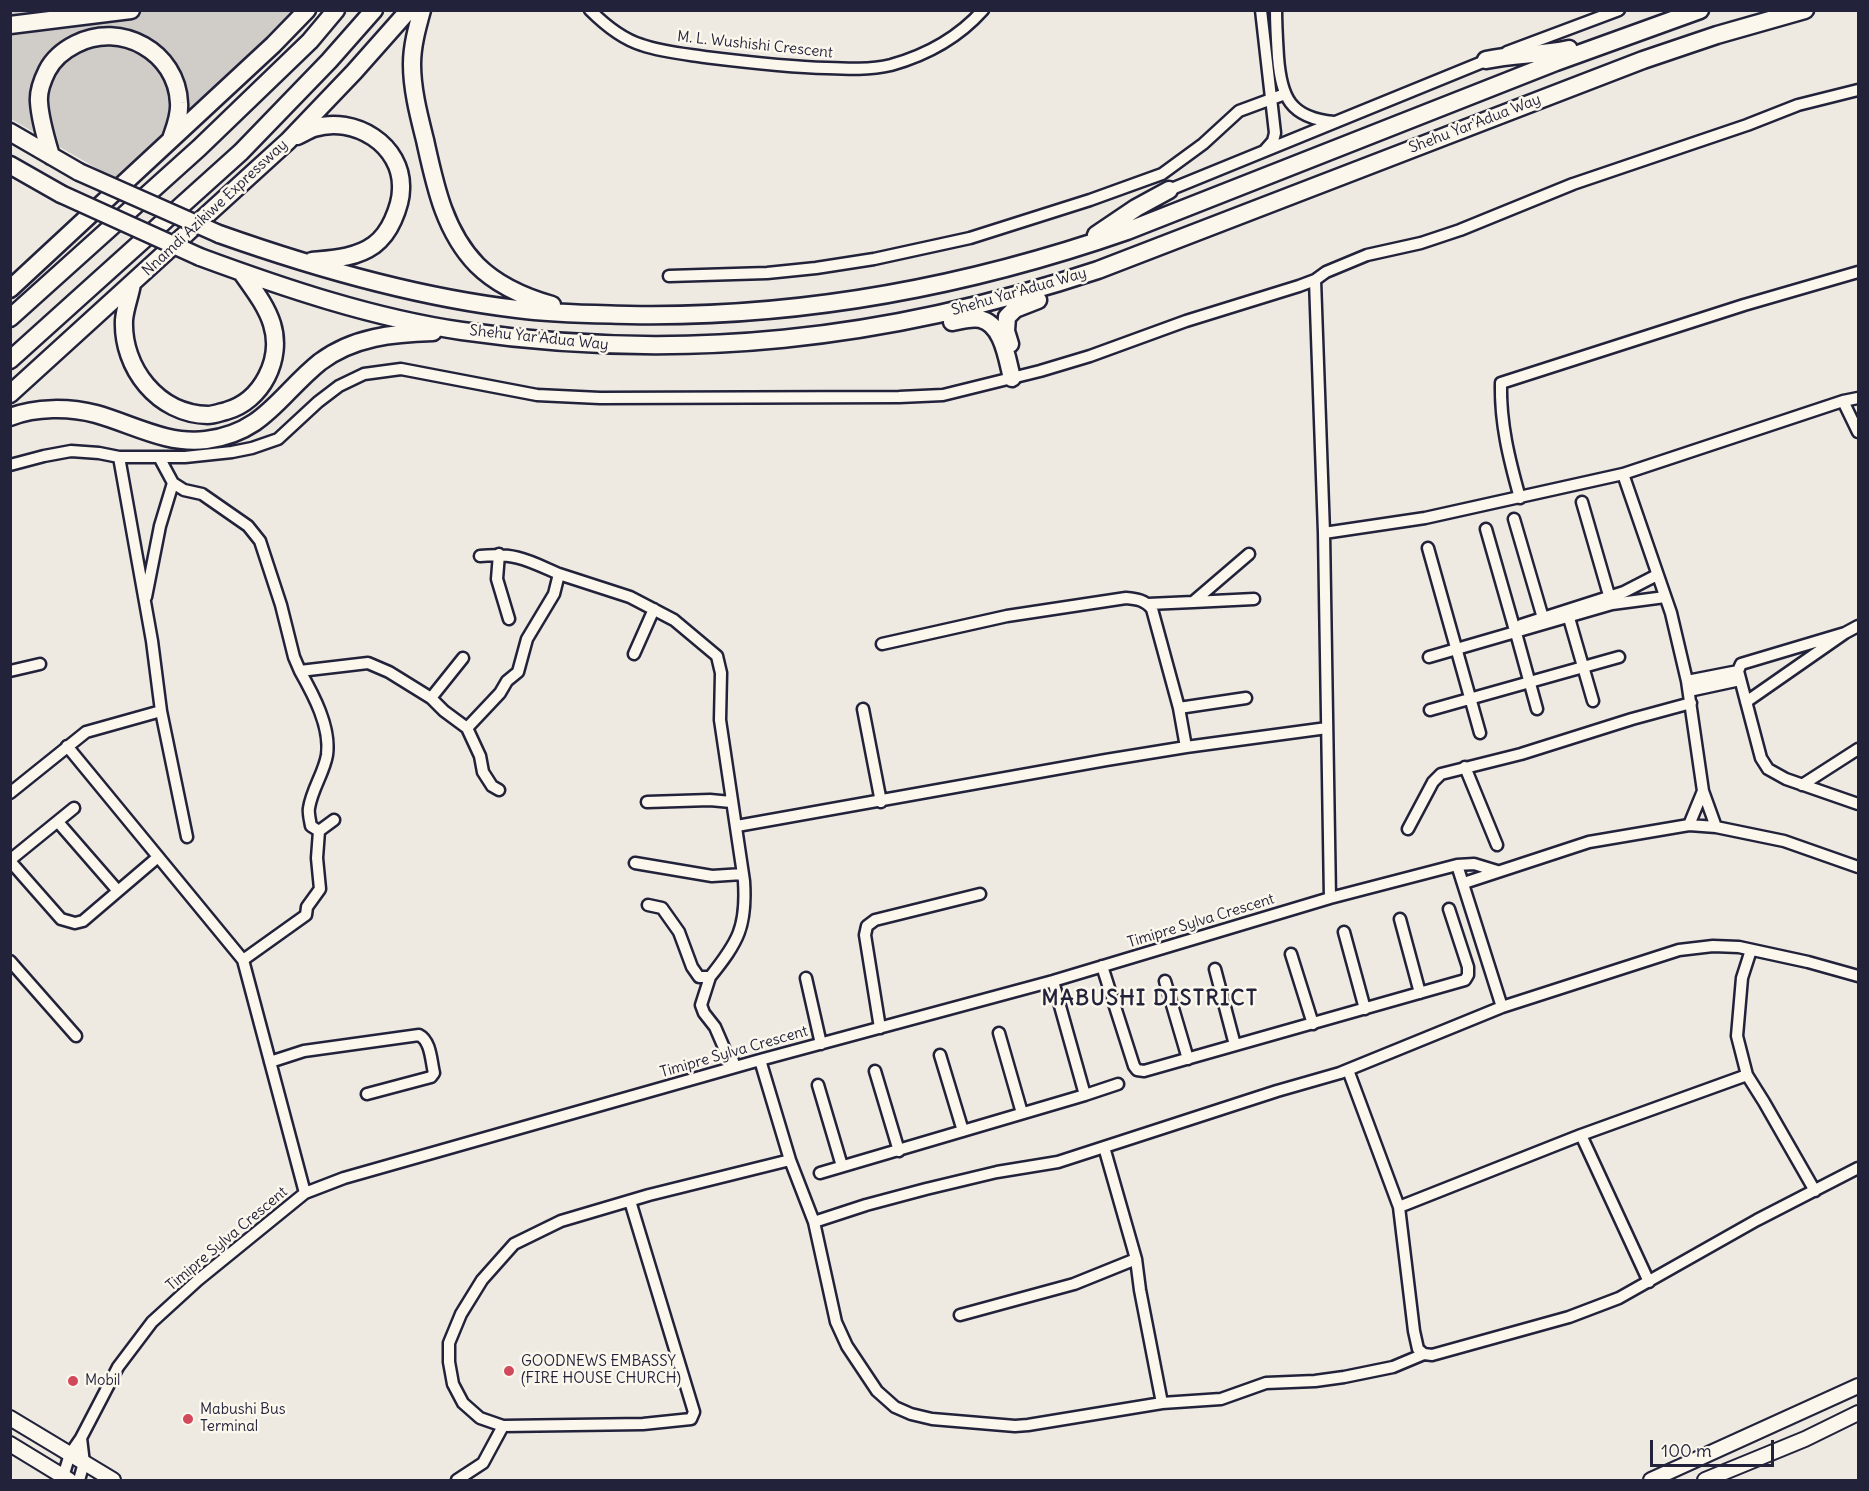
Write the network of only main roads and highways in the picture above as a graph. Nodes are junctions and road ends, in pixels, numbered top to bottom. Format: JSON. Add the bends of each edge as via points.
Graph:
{"nodes":[{"id":1,"x":131,"y":10,"type":"edge"},
{"id":2,"x":307,"y":10,"type":"edge"},
{"id":3,"x":336,"y":10,"type":"edge"},
{"id":4,"x":374,"y":10,"type":"edge"},
{"id":5,"x":409,"y":10,"type":"edge"},
{"id":6,"x":422,"y":10,"type":"edge"},
{"id":7,"x":1700,"y":10,"type":"edge"},
{"id":8,"x":1805,"y":10,"type":"edge"},
{"id":9,"x":10,"y":25,"type":"edge"},
{"id":10,"x":1620,"y":39,"type":"junction"},
{"id":11,"x":1486,"y":60,"type":"road end"},
{"id":12,"x":10,"y":132,"type":"edge"},
{"id":13,"x":288,"y":141,"type":"junction"},
{"id":14,"x":169,"y":143,"type":"junction"},
{"id":15,"x":51,"y":156,"type":"junction"},
{"id":16,"x":10,"y":165,"type":"edge"},
{"id":17,"x":1169,"y":190,"type":"road end"},
{"id":18,"x":1070,"y":251,"type":"junction"},
{"id":19,"x":299,"y":262,"type":"junction"},
{"id":20,"x":1098,"y":270,"type":"junction"},
{"id":21,"x":242,"y":273,"type":"junction"},
{"id":22,"x":14,"y":284,"type":"edge"},
{"id":23,"x":132,"y":284,"type":"junction"},
{"id":24,"x":585,"y":314,"type":"junction"},
{"id":25,"x":10,"y":318,"type":"edge"},
{"id":26,"x":862,"y":330,"type":"junction"},
{"id":27,"x":460,"y":331,"type":"junction"},
{"id":28,"x":10,"y":360,"type":"edge"},
{"id":29,"x":10,"y":394,"type":"edge"},
{"id":30,"x":10,"y":417,"type":"edge"},
{"id":31,"x":1858,"y":1386,"type":"edge"},
{"id":32,"x":1858,"y":1413,"type":"edge"},
{"id":33,"x":10,"y":1418,"type":"edge"},
{"id":34,"x":10,"y":1443,"type":"edge"},
{"id":35,"x":65,"y":1479,"type":"edge"},
{"id":36,"x":113,"y":1480,"type":"edge"},
{"id":37,"x":1651,"y":1480,"type":"edge"},
{"id":38,"x":1705,"y":1480,"type":"edge"}],
"edges":[{"from":1,"to":9,"type":"highway"},
{"from":2,"to":14,"type":"highway"},
{"from":3,"to":25,"type":"highway","via":[[310,41],[199,148]]},
{"from":4,"to":28,"type":"highway","name":"Nnamdi Azikiwe Expressway","via":[[240,152]]},
{"from":5,"to":13,"type":"highway","name":"Nnamdi Azikiwe Expressway"},
{"from":6,"to":24,"type":"highway","via":[[414,37],[415,94],[440,203],[459,244],[487,275],[506,287],[526,298]]},
{"from":7,"to":10,"type":"highway","name":"Shehu Yar'Adua Way"},
{"from":8,"to":20,"type":"highway","name":"Shehu Yar'Adua Way","via":[[1643,60]]},
{"from":10,"to":11,"type":"highway"},
{"from":10,"to":18,"type":"highway","name":"Shehu Yar'Adua Way"},
{"from":12,"to":15,"type":"highway","name":"Shehu Yar'Adua Way"},
{"from":13,"to":19,"type":"highway","via":[[314,128],[356,128],[388,149],[398,169],[401,189],[389,229],[375,245],[340,259]]},
{"from":13,"to":23,"type":"highway","name":"Nnamdi Azikiwe Expressway"},
{"from":14,"to":15,"type":"highway","via":[[179,104],[167,64],[134,39],[109,35],[85,39],[66,49],[51,64],[40,85],[39,102]]},
{"from":14,"to":22,"type":"highway"},
{"from":15,"to":19,"type":"highway","name":"Shehu Yar'Adua Way","bridge":true,"via":[[219,234]]},
{"from":16,"to":21,"type":"highway","name":"Shehu Yar'Adua Way","bridge":true,"via":[[61,194]]},
{"from":17,"to":18,"type":"highway"},
{"from":18,"to":24,"type":"highway","name":"Shehu Yar'Adua Way","via":[[949,283],[828,305],[700,315]]},
{"from":19,"to":24,"type":"highway","name":"Shehu Yar'Adua Way","via":[[465,302]]},
{"from":20,"to":26,"type":"highway","name":"Shehu Yar'Adua Way","via":[[1010,298]]},
{"from":20,"to":26,"type":"highway","via":[[1077,285],[1015,309],[1007,317],[1006,331],[1016,377],[999,337],[982,319],[904,331]]},
{"from":21,"to":23,"type":"highway","via":[[272,324],[274,360],[254,396],[236,408],[210,415],[165,403],[139,376],[125,340],[124,319]]},
{"from":21,"to":27,"type":"highway","name":"Shehu Yar'Adua Way","via":[[348,305]]},
{"from":23,"to":29,"type":"highway","name":"Nnamdi Azikiwe Expressway"},
{"from":26,"to":27,"type":"highway","name":"Shehu Yar'Adua Way","via":[[755,343],[635,346],[560,343]]},
{"from":27,"to":30,"type":"highway","via":[[400,333],[351,346],[322,361],[257,422],[207,440],[150,433],[95,414],[63,409]]},
{"from":31,"to":37,"type":"main road"},
{"from":32,"to":38,"type":"main road"},
{"from":33,"to":36,"type":"main road"},
{"from":34,"to":35,"type":"main road"}]}
